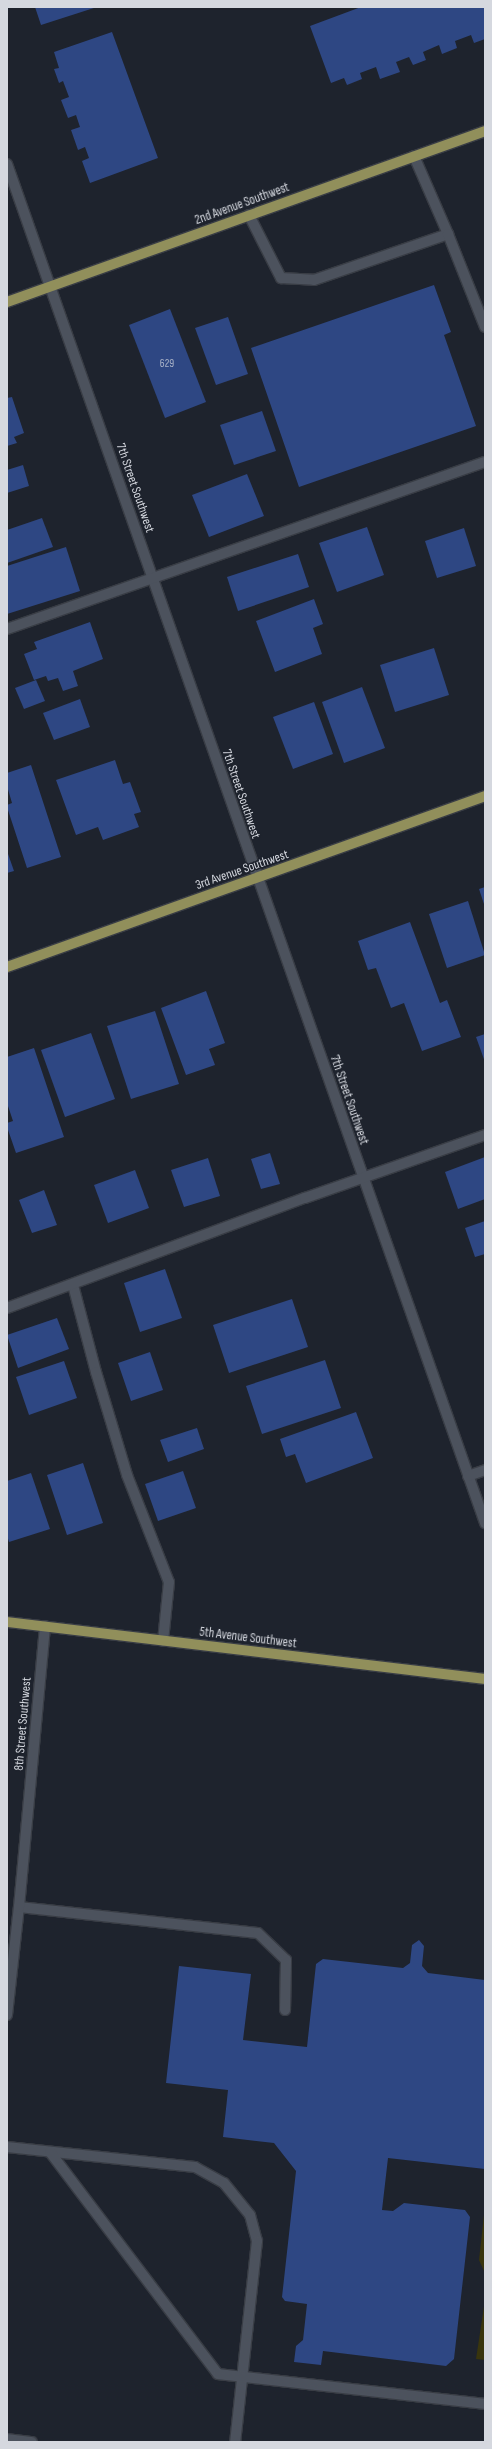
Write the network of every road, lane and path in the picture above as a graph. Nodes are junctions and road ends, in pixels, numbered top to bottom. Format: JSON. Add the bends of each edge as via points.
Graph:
{"nodes":[{"id":1,"x":485,"y":131,"type":"edge"},
{"id":2,"x":414,"y":156,"type":"junction"},
{"id":3,"x":7,"y":164,"type":"edge"},
{"id":4,"x":249,"y":215,"type":"junction"},
{"id":5,"x":448,"y":234,"type":"junction"},
{"id":6,"x":51,"y":286,"type":"junction"},
{"id":7,"x":7,"y":302,"type":"edge"},
{"id":8,"x":485,"y":327,"type":"edge"},
{"id":9,"x":485,"y":462,"type":"edge"},
{"id":10,"x":152,"y":578,"type":"junction"},
{"id":11,"x":7,"y":630,"type":"edge"},
{"id":12,"x":485,"y":796,"type":"edge"},
{"id":13,"x":258,"y":878,"type":"junction"},
{"id":14,"x":7,"y":967,"type":"edge"},
{"id":15,"x":485,"y":1135,"type":"edge"},
{"id":16,"x":363,"y":1177,"type":"junction"},
{"id":17,"x":73,"y":1285,"type":"junction"},
{"id":18,"x":7,"y":1308,"type":"edge"},
{"id":19,"x":485,"y":1470,"type":"edge"},
{"id":20,"x":468,"y":1476,"type":"junction"},
{"id":21,"x":485,"y":1523,"type":"edge"},
{"id":22,"x":7,"y":1622,"type":"edge"},
{"id":23,"x":45,"y":1626,"type":"junction"},
{"id":24,"x":163,"y":1640,"type":"junction"},
{"id":25,"x":485,"y":1679,"type":"edge"},
{"id":26,"x":19,"y":1907,"type":"junction"},
{"id":27,"x":12,"y":1926,"type":"edge"},
{"id":28,"x":285,"y":2010,"type":"dead end"},
{"id":29,"x":7,"y":2015,"type":"edge"},
{"id":30,"x":7,"y":2147,"type":"edge"},
{"id":31,"x":50,"y":2152,"type":"junction"},
{"id":32,"x":243,"y":2377,"type":"junction"},
{"id":33,"x":485,"y":2404,"type":"edge"},
{"id":34,"x":7,"y":2439,"type":"edge"},
{"id":35,"x":32,"y":2442,"type":"edge"},
{"id":36,"x":236,"y":2442,"type":"edge"}],
"edges":[{"from":1,"to":2,"type":"main road","name":"2nd Avenue Southwest"},
{"from":2,"to":4,"type":"main road","name":"2nd Avenue Southwest"},
{"from":2,"to":5,"type":"street"},
{"from":3,"to":6,"type":"street","name":"7th Street Southwest"},
{"from":4,"to":5,"type":"street","via":[[281,278],[314,280]]},
{"from":4,"to":6,"type":"main road","name":"2nd Avenue Southwest"},
{"from":5,"to":8,"type":"street"},
{"from":6,"to":7,"type":"main road","name":"2nd Avenue Southwest"},
{"from":6,"to":10,"type":"street","name":"7th Street Southwest"},
{"from":9,"to":10,"type":"street"},
{"from":10,"to":11,"type":"street"},
{"from":10,"to":13,"type":"street","name":"7th Street Southwest"},
{"from":12,"to":13,"type":"main road","name":"3rd Avenue Southwest"},
{"from":13,"to":14,"type":"main road","name":"3rd Avenue Southwest"},
{"from":13,"to":16,"type":"street","name":"7th Street Southwest"},
{"from":15,"to":16,"type":"street"},
{"from":16,"to":17,"type":"street"},
{"from":16,"to":20,"type":"street","name":"7th Street Southwest"},
{"from":17,"to":18,"type":"street"},
{"from":17,"to":24,"type":"street","via":[[127,1475],[169,1582]]},
{"from":19,"to":20,"type":"street"},
{"from":20,"to":21,"type":"street","name":"7th Street Southwest"},
{"from":22,"to":23,"type":"main road","name":"5th Avenue Southwest"},
{"from":23,"to":24,"type":"main road","name":"5th Avenue Southwest"},
{"from":23,"to":26,"type":"street","name":"8th Street Southwest"},
{"from":24,"to":25,"type":"main road","name":"5th Avenue Southwest"},
{"from":26,"to":27,"type":"street","name":"8th Street Southwest"},
{"from":26,"to":28,"type":"street","via":[[258,1933],[286,1960]]},
{"from":27,"to":29,"type":"street","name":"8th Street Southwest"},
{"from":30,"to":31,"type":"street"},
{"from":31,"to":32,"type":"street","via":[[218,2374]]},
{"from":31,"to":32,"type":"street","via":[[195,2167],[224,2183],[250,2216],[257,2241]]},
{"from":32,"to":33,"type":"street"},
{"from":32,"to":36,"type":"street"},
{"from":34,"to":35,"type":"street"}]}
